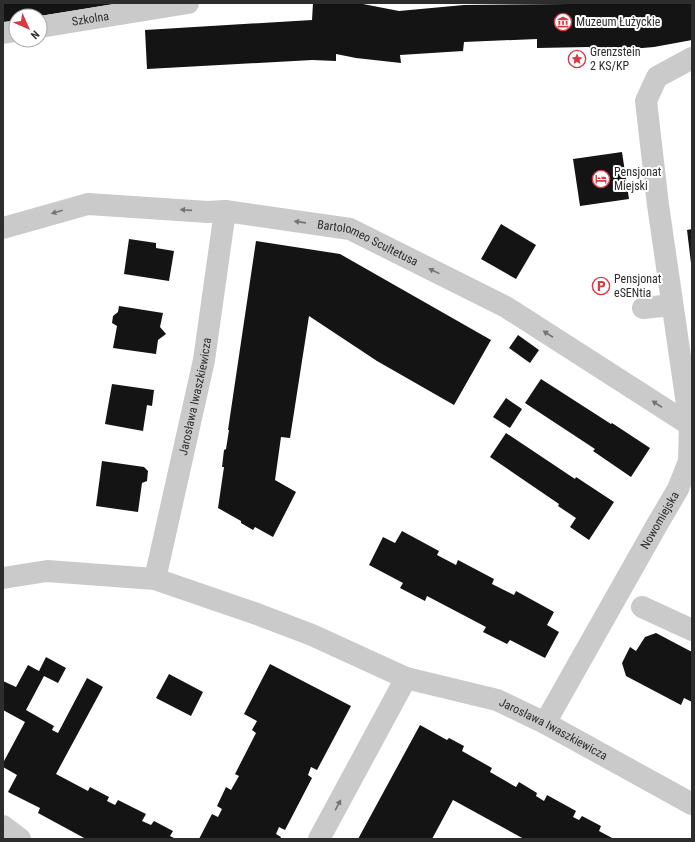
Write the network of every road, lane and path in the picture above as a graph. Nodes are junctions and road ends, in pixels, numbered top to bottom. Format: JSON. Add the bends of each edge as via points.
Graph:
{"nodes":[{"id":1,"x":188,"y":3,"type":"edge"},
{"id":2,"x":48,"y":26,"type":"edge"},
{"id":3,"x":692,"y":58,"type":"edge"},
{"id":4,"x":225,"y":210,"type":"junction"},
{"id":5,"x":3,"y":228,"type":"edge"},
{"id":6,"x":672,"y":305,"type":"junction"},
{"id":7,"x":644,"y":308,"type":"dead end"},
{"id":8,"x":690,"y":426,"type":"junction"},
{"id":9,"x":691,"y":461,"type":"edge"},
{"id":10,"x":3,"y":578,"type":"edge"},
{"id":11,"x":155,"y":580,"type":"junction"},
{"id":12,"x":642,"y":607,"type":"dead end"},
{"id":13,"x":692,"y":630,"type":"edge"},
{"id":14,"x":406,"y":678,"type":"junction"},
{"id":15,"x":545,"y":723,"type":"junction"},
{"id":16,"x":692,"y":804,"type":"edge"},
{"id":17,"x":3,"y":826,"type":"edge"},
{"id":18,"x":20,"y":839,"type":"edge"},
{"id":19,"x":319,"y":839,"type":"edge"}],
"edges":[{"from":1,"to":2,"type":"street","name":"Szkolna"},
{"from":3,"to":6,"type":"street","name":"Nowomiejska","via":[[657,77],[646,101]]},
{"from":4,"to":5,"type":"street","name":"Bartolomeo Scultetusa","one_way":true,"via":[[208,212],[88,204]]},
{"from":8,"to":4,"type":"street","name":"Bartolomeo Scultetusa","one_way":true,"via":[[506,307],[350,230]]},
{"from":4,"to":11,"type":"street","name":"Jarosława Iwaszkiewicza","via":[[204,360]]},
{"from":6,"to":7,"type":"street"},
{"from":6,"to":8,"type":"street","name":"Nowomiejska"},
{"from":8,"to":9,"type":"street","name":"Nowomiejska"},
{"from":9,"to":15,"type":"street","name":"Nowomiejska","via":[[678,489]]},
{"from":10,"to":11,"type":"street","name":"Jarosława Iwaszkiewicza","via":[[47,572]]},
{"from":11,"to":14,"type":"street","name":"Jarosława Iwaszkiewicza","via":[[284,624]]},
{"from":12,"to":13,"type":"street"},
{"from":14,"to":15,"type":"street","name":"Jarosława Iwaszkiewicza","via":[[497,700]]},
{"from":19,"to":14,"type":"street","one_way":true},
{"from":15,"to":16,"type":"street","name":"Jarosława Iwaszkiewicza"},
{"from":17,"to":18,"type":"street"}]}
